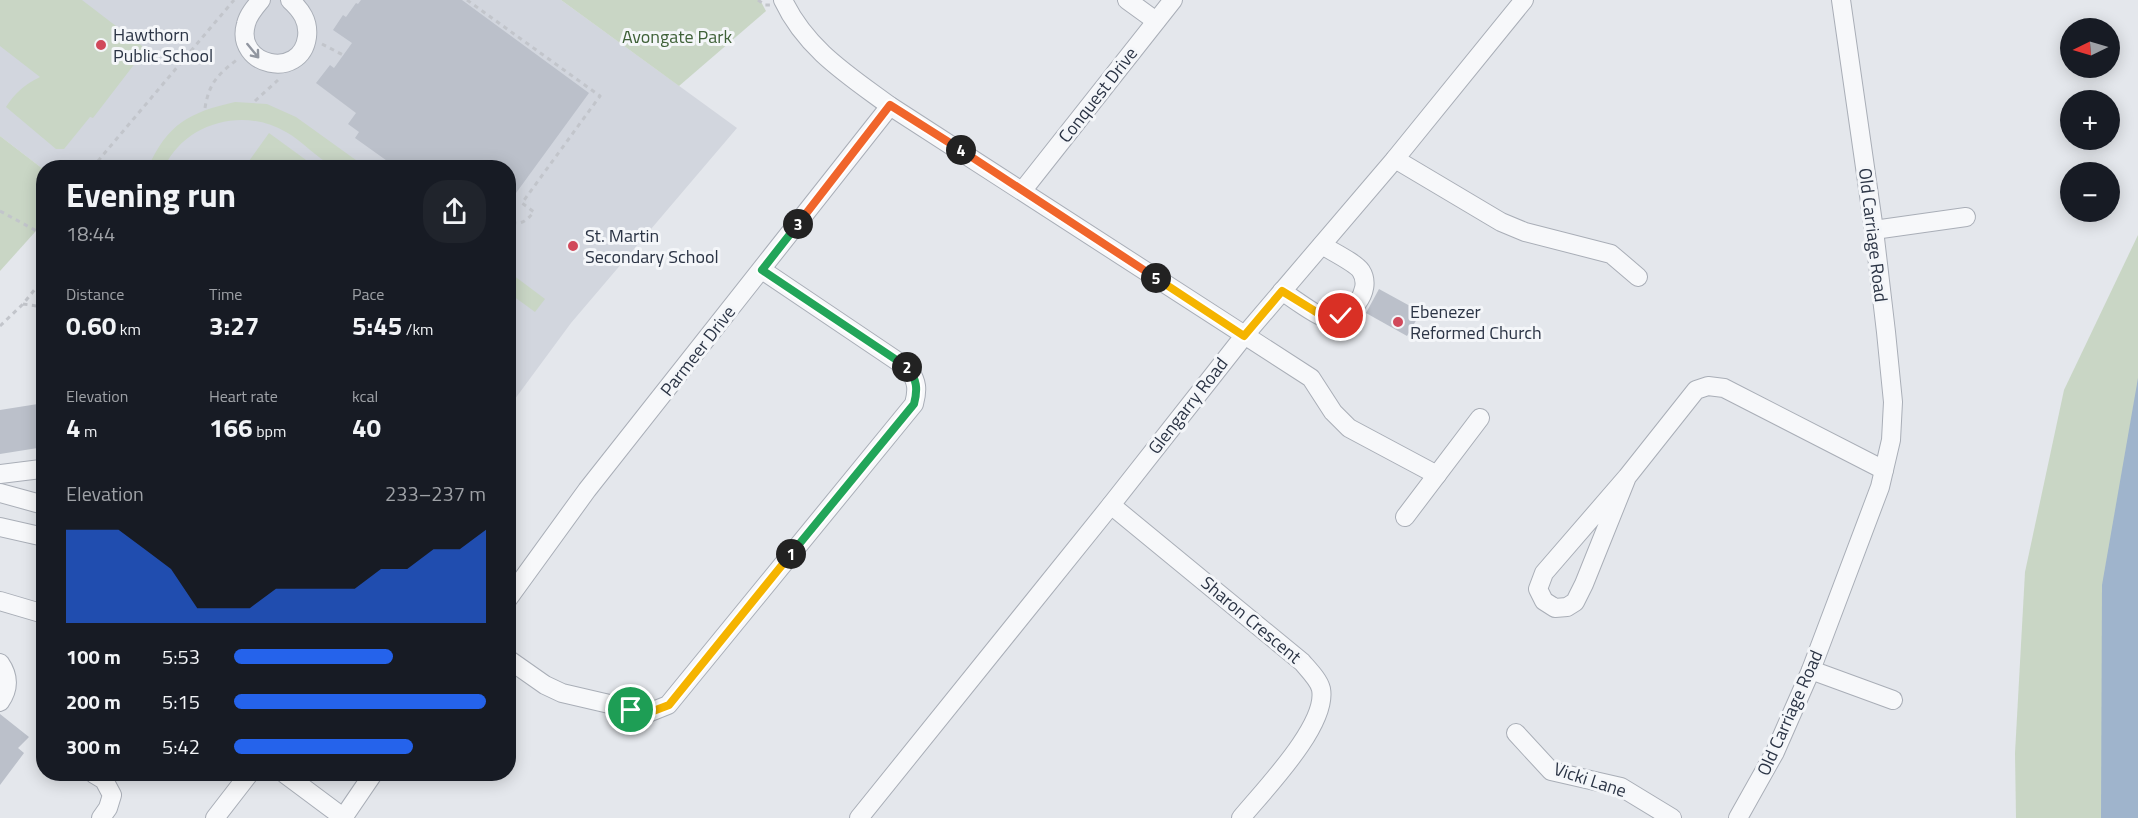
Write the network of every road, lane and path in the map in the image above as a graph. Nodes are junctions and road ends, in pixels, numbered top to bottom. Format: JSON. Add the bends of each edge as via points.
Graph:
{"nodes":[{"id":1,"x":234,"y":0,"type":"edge"},
{"id":2,"x":261,"y":0,"type":"edge"},
{"id":3,"x":290,"y":0,"type":"edge"},
{"id":4,"x":467,"y":0,"type":"edge"},
{"id":5,"x":783,"y":0,"type":"edge"},
{"id":6,"x":1126,"y":0,"type":"edge"},
{"id":7,"x":1173,"y":0,"type":"edge"},
{"id":8,"x":1524,"y":0,"type":"edge"},
{"id":9,"x":1841,"y":0,"type":"edge"},
{"id":10,"x":1156,"y":21,"type":"junction"},
{"id":11,"x":320,"y":44,"type":"dead end"},
{"id":12,"x":251,"y":52,"type":"junction"},
{"id":13,"x":343,"y":55,"type":"dead end"},
{"id":14,"x":280,"y":78,"type":"dead end"},
{"id":15,"x":255,"y":100,"type":"dead end"},
{"id":16,"x":890,"y":105,"type":"junction"},
{"id":17,"x":206,"y":108,"type":"dead end"},
{"id":18,"x":1395,"y":159,"type":"junction"},
{"id":19,"x":99,"y":160,"type":"edge"},
{"id":20,"x":1023,"y":190,"type":"junction"},
{"id":21,"x":0,"y":211,"type":"edge"},
{"id":22,"x":1966,"y":217,"type":"dead end"},
{"id":23,"x":516,"y":222,"type":"edge"},
{"id":24,"x":1874,"y":230,"type":"junction"},
{"id":25,"x":36,"y":231,"type":"edge"},
{"id":26,"x":1322,"y":245,"type":"junction"},
{"id":27,"x":762,"y":270,"type":"junction"},
{"id":28,"x":1638,"y":277,"type":"dead end"},
{"id":29,"x":36,"y":288,"type":"edge"},
{"id":30,"x":1282,"y":291,"type":"junction"},
{"id":31,"x":23,"y":304,"type":"junction"},
{"id":32,"x":36,"y":306,"type":"edge"},
{"id":33,"x":0,"y":326,"type":"edge"},
{"id":34,"x":1244,"y":336,"type":"junction"},
{"id":35,"x":1480,"y":418,"type":"dead end"},
{"id":36,"x":36,"y":469,"type":"edge"},
{"id":37,"x":1884,"y":470,"type":"junction"},
{"id":38,"x":0,"y":474,"type":"edge"},
{"id":39,"x":1437,"y":475,"type":"junction"},
{"id":40,"x":1627,"y":477,"type":"junction"},
{"id":41,"x":0,"y":493,"type":"edge"},
{"id":42,"x":36,"y":503,"type":"edge"},
{"id":43,"x":1111,"y":505,"type":"junction"},
{"id":44,"x":1405,"y":517,"type":"dead end"},
{"id":45,"x":0,"y":527,"type":"edge"},
{"id":46,"x":36,"y":535,"type":"edge"},
{"id":47,"x":516,"y":588,"type":"edge"},
{"id":48,"x":0,"y":601,"type":"edge"},
{"id":49,"x":36,"y":612,"type":"edge"},
{"id":50,"x":0,"y":663,"type":"edge"},
{"id":51,"x":516,"y":665,"type":"edge"},
{"id":52,"x":1811,"y":670,"type":"junction"},
{"id":53,"x":1893,"y":699,"type":"dead end"},
{"id":54,"x":0,"y":702,"type":"edge"},
{"id":55,"x":1516,"y":733,"type":"dead end"},
{"id":56,"x":105,"y":781,"type":"edge"},
{"id":57,"x":243,"y":781,"type":"edge"},
{"id":58,"x":294,"y":781,"type":"edge"},
{"id":59,"x":368,"y":781,"type":"edge"},
{"id":60,"x":101,"y":818,"type":"edge"},
{"id":61,"x":214,"y":818,"type":"edge"},
{"id":62,"x":343,"y":818,"type":"edge"},
{"id":63,"x":859,"y":818,"type":"edge"},
{"id":64,"x":1241,"y":818,"type":"edge"},
{"id":65,"x":1672,"y":818,"type":"edge"},
{"id":66,"x":1738,"y":818,"type":"edge"}],
"edges":[{"from":1,"to":19,"type":"path"},
{"from":2,"to":12,"type":"street","via":[[244,33]]},
{"from":12,"to":3,"type":"street","one_way":true,"via":[[267,63],[277,64],[287,63],[302,50],[307,41],[306,20]]},
{"from":4,"to":23,"type":"path","via":[[600,96],[522,202],[534,212],[526,221]]},
{"from":5,"to":16,"type":"street","via":[[813,45],[829,61]]},
{"from":6,"to":10,"type":"street"},
{"from":7,"to":10,"type":"street","name":"Conquest Drive"},
{"from":8,"to":18,"type":"street","name":"Glengarry Road"},
{"from":9,"to":24,"type":"street","name":"Old Carriage Road"},
{"from":10,"to":20,"type":"street","name":"Conquest Drive"},
{"from":11,"to":13,"type":"path"},
{"from":12,"to":17,"type":"path","via":[[224,70],[208,89]]},
{"from":14,"to":15,"type":"path"},
{"from":16,"to":20,"type":"street"},
{"from":16,"to":27,"type":"street","name":"Parmeer Drive"},
{"from":18,"to":26,"type":"street","name":"Glengarry Road"},
{"from":18,"to":28,"type":"street","via":[[1501,222],[1611,254]]},
{"from":20,"to":34,"type":"street"},
{"from":21,"to":25,"type":"path"},
{"from":22,"to":24,"type":"street"},
{"from":24,"to":37,"type":"street","name":"Old Carriage Road","via":[[1893,402],[1891,440]]},
{"from":26,"to":30,"type":"street","name":"Glengarry Road"},
{"from":26,"to":30,"type":"street","via":[[1360,269],[1365,282],[1359,302],[1341,316],[1326,318]]},
{"from":27,"to":47,"type":"street","name":"Parmeer Drive","via":[[588,490]]},
{"from":27,"to":51,"type":"street","via":[[909,369],[918,389],[914,404],[669,705],[648,713],[562,693]]},
{"from":29,"to":31,"type":"path"},
{"from":30,"to":34,"type":"street","name":"Glengarry Road"},
{"from":31,"to":32,"type":"path"},
{"from":31,"to":33,"type":"path"},
{"from":34,"to":39,"type":"street","via":[[1311,378],[1333,412],[1349,428]]},
{"from":34,"to":43,"type":"street","name":"Glengarry Road"},
{"from":35,"to":39,"type":"street"},
{"from":36,"to":38,"type":"street"},
{"from":37,"to":40,"type":"street","via":[[1724,388],[1708,386],[1696,390]]},
{"from":37,"to":52,"type":"street","name":"Old Carriage Road"},
{"from":39,"to":44,"type":"street"},
{"from":40,"to":40,"type":"street","via":[[1575,602],[1555,608],[1544,601],[1538,589],[1544,573]]},
{"from":41,"to":42,"type":"street"},
{"from":43,"to":63,"type":"street","name":"Glengarry Road"},
{"from":43,"to":64,"type":"street","name":"Sharon Crescent","via":[[1302,662],[1321,688],[1314,724],[1304,741]]},
{"from":45,"to":46,"type":"street"},
{"from":48,"to":49,"type":"street"},
{"from":50,"to":54,"type":"street","via":[[7,676],[7,689]]},
{"from":52,"to":53,"type":"street"},
{"from":52,"to":66,"type":"street","name":"Old Carriage Road","via":[[1775,752]]},
{"from":55,"to":65,"type":"street","name":"Vicki Lane","via":[[1551,771],[1621,787]]},
{"from":56,"to":60,"type":"street","via":[[112,795]]},
{"from":57,"to":61,"type":"street"},
{"from":58,"to":62,"type":"street"},
{"from":59,"to":62,"type":"street"}]}
